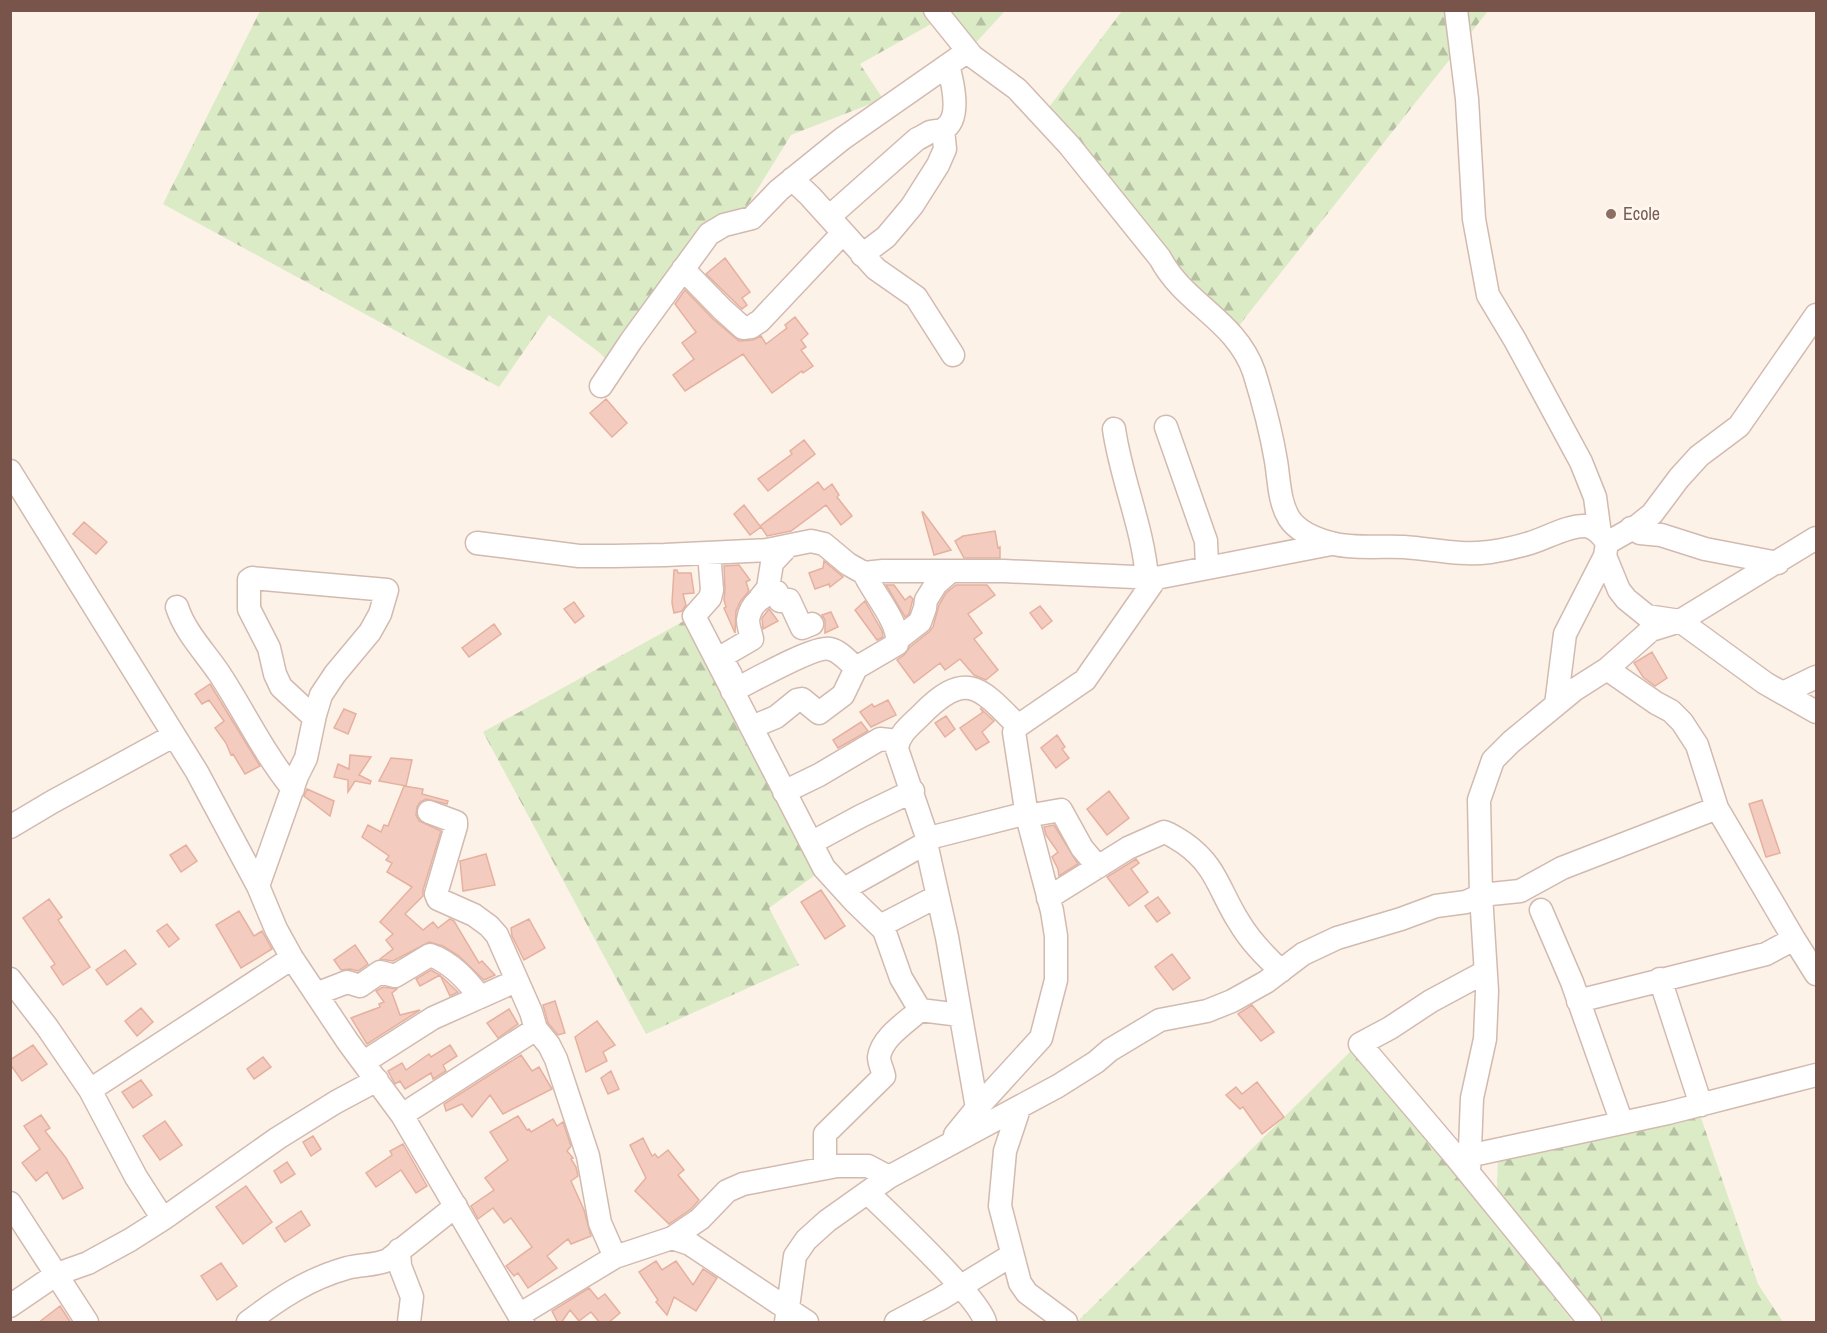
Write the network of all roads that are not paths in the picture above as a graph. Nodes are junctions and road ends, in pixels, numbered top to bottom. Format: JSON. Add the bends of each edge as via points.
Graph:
{"nodes":[{"id":1,"x":935,"y":10,"type":"edge"},
{"id":2,"x":1456,"y":10,"type":"edge"},
{"id":3,"x":968,"y":51,"type":"junction"},
{"id":4,"x":948,"y":65,"type":"junction"},
{"id":5,"x":944,"y":130,"type":"junction"},
{"id":6,"x":792,"y":179,"type":"junction"},
{"id":7,"x":836,"y":226,"type":"junction"},
{"id":8,"x":862,"y":255,"type":"junction"},
{"id":9,"x":683,"y":269,"type":"junction"},
{"id":10,"x":1816,"y":315,"type":"edge"},
{"id":11,"x":953,"y":355,"type":"dead end"},
{"id":12,"x":601,"y":386,"type":"dead end"},
{"id":13,"x":1166,"y":427,"type":"dead end"},
{"id":14,"x":1114,"y":429,"type":"dead end"},
{"id":15,"x":10,"y":471,"type":"edge"},
{"id":16,"x":1631,"y":528,"type":"junction"},
{"id":17,"x":1816,"y":538,"type":"edge"},
{"id":18,"x":477,"y":543,"type":"dead end"},
{"id":19,"x":1333,"y":544,"type":"junction"},
{"id":20,"x":1604,"y":544,"type":"junction"},
{"id":21,"x":788,"y":546,"type":"junction"},
{"id":22,"x":709,"y":553,"type":"junction"},
{"id":23,"x":1778,"y":563,"type":"junction"},
{"id":24,"x":1207,"y":567,"type":"junction"},
{"id":25,"x":951,"y":572,"type":"junction"},
{"id":26,"x":864,"y":573,"type":"junction"},
{"id":27,"x":1151,"y":578,"type":"junction"},
{"id":28,"x":760,"y":598,"type":"junction"},
{"id":29,"x":177,"y":607,"type":"dead end"},
{"id":30,"x":1680,"y":621,"type":"junction"},
{"id":31,"x":812,"y":624,"type":"dead end"},
{"id":32,"x":898,"y":639,"type":"junction"},
{"id":33,"x":856,"y":668,"type":"junction"},
{"id":34,"x":1607,"y":669,"type":"junction"},
{"id":35,"x":1816,"y":677,"type":"edge"},
{"id":36,"x":732,"y":691,"type":"junction"},
{"id":37,"x":1783,"y":693,"type":"junction"},
{"id":38,"x":1556,"y":705,"type":"junction"},
{"id":39,"x":1816,"y":712,"type":"edge"},
{"id":40,"x":315,"y":715,"type":"junction"},
{"id":41,"x":1018,"y":726,"type":"junction"},
{"id":42,"x":752,"y":727,"type":"junction"},
{"id":43,"x":173,"y":736,"type":"junction"},
{"id":44,"x":898,"y":741,"type":"junction"},
{"id":45,"x":293,"y":789,"type":"junction"},
{"id":46,"x":913,"y":791,"type":"junction"},
{"id":47,"x":784,"y":792,"type":"junction"},
{"id":48,"x":1718,"y":808,"type":"junction"},
{"id":49,"x":429,"y":812,"type":"dead end"},
{"id":50,"x":1027,"y":814,"type":"junction"},
{"id":51,"x":10,"y":827,"type":"edge"},
{"id":52,"x":927,"y":842,"type":"junction"},
{"id":53,"x":811,"y":843,"type":"junction"},
{"id":54,"x":1098,"y":867,"type":"junction"},
{"id":55,"x":258,"y":886,"type":"junction"},
{"id":56,"x":844,"y":889,"type":"junction"},
{"id":57,"x":1481,"y":895,"type":"junction"},
{"id":58,"x":936,"y":897,"type":"junction"},
{"id":59,"x":1048,"y":898,"type":"junction"},
{"id":60,"x":1542,"y":910,"type":"dead end"},
{"id":61,"x":880,"y":926,"type":"junction"},
{"id":62,"x":1794,"y":939,"type":"junction"},
{"id":63,"x":292,"y":958,"type":"junction"},
{"id":64,"x":1281,"y":971,"type":"junction"},
{"id":65,"x":1485,"y":972,"type":"junction"},
{"id":66,"x":1816,"y":974,"type":"edge"},
{"id":67,"x":1660,"y":979,"type":"junction"},
{"id":68,"x":11,"y":980,"type":"edge"},
{"id":69,"x":516,"y":981,"type":"junction"},
{"id":70,"x":316,"y":994,"type":"junction"},
{"id":71,"x":480,"y":997,"type":"junction"},
{"id":72,"x":1578,"y":1001,"type":"junction"},
{"id":73,"x":921,"y":1010,"type":"junction"},
{"id":74,"x":960,"y":1015,"type":"junction"},
{"id":75,"x":536,"y":1029,"type":"junction"},
{"id":76,"x":364,"y":1062,"type":"junction"},
{"id":77,"x":1816,"y":1075,"type":"edge"},
{"id":78,"x":377,"y":1080,"type":"junction"},
{"id":79,"x":90,"y":1090,"type":"junction"},
{"id":80,"x":1701,"y":1104,"type":"junction"},
{"id":81,"x":977,"y":1108,"type":"junction"},
{"id":82,"x":1019,"y":1109,"type":"junction"},
{"id":83,"x":402,"y":1115,"type":"junction"},
{"id":84,"x":1622,"y":1123,"type":"junction"},
{"id":85,"x":947,"y":1145,"type":"junction"},
{"id":86,"x":1468,"y":1164,"type":"junction"},
{"id":87,"x":825,"y":1167,"type":"junction"},
{"id":88,"x":889,"y":1177,"type":"junction"},
{"id":89,"x":868,"y":1193,"type":"junction"},
{"id":90,"x":10,"y":1203,"type":"edge"},
{"id":91,"x":456,"y":1206,"type":"junction"},
{"id":92,"x":164,"y":1219,"type":"junction"},
{"id":93,"x":672,"y":1238,"type":"junction"},
{"id":94,"x":399,"y":1250,"type":"junction"},
{"id":95,"x":1012,"y":1255,"type":"junction"},
{"id":96,"x":615,"y":1257,"type":"junction"},
{"id":97,"x":57,"y":1274,"type":"junction"},
{"id":98,"x":960,"y":1286,"type":"junction"},
{"id":99,"x":10,"y":1306,"type":"edge"},
{"id":100,"x":787,"y":1316,"type":"edge"},
{"id":101,"x":521,"y":1319,"type":"edge"},
{"id":102,"x":87,"y":1323,"type":"edge"},
{"id":103,"x":248,"y":1323,"type":"edge"},
{"id":104,"x":409,"y":1323,"type":"edge"},
{"id":105,"x":807,"y":1323,"type":"edge"},
{"id":106,"x":896,"y":1323,"type":"edge"},
{"id":107,"x":986,"y":1323,"type":"edge"},
{"id":108,"x":1065,"y":1323,"type":"edge"},
{"id":109,"x":1590,"y":1323,"type":"edge"}],
"edges":[{"from":1,"to":3,"type":"street"},
{"from":2,"to":20,"type":"street","via":[[1467,99],[1474,219],[1488,296],[1581,462],[1595,497]]},
{"from":3,"to":4,"type":"street"},
{"from":3,"to":19,"type":"street","via":[[1030,102],[1099,180],[1168,273],[1232,334],[1253,370],[1288,516],[1303,531]]},
{"from":4,"to":5,"type":"street","via":[[955,93],[951,119]]},
{"from":4,"to":6,"type":"street"},
{"from":5,"to":7,"type":"street","via":[[917,139]]},
{"from":5,"to":8,"type":"street","via":[[945,149],[912,206],[886,237]]},
{"from":6,"to":7,"type":"street"},
{"from":6,"to":9,"type":"street","via":[[752,218],[724,225],[709,234]]},
{"from":7,"to":8,"type":"street"},
{"from":7,"to":9,"type":"street","via":[[760,321],[751,327],[743,328]]},
{"from":8,"to":11,"type":"street","via":[[916,297]]},
{"from":9,"to":12,"type":"street"},
{"from":10,"to":16,"type":"street","via":[[1739,426],[1699,456],[1652,514]]},
{"from":13,"to":24,"type":"street","via":[[1206,541]]},
{"from":14,"to":27,"type":"street"},
{"from":15,"to":43,"type":"street"},
{"from":16,"to":20,"type":"street"},
{"from":16,"to":23,"type":"street","via":[[1705,549]]},
{"from":17,"to":23,"type":"street"},
{"from":18,"to":22,"type":"street","via":[[579,556]]},
{"from":19,"to":20,"type":"street","via":[[1466,554],[1528,544],[1576,527],[1591,527]]},
{"from":19,"to":24,"type":"street"},
{"from":20,"to":30,"type":"street","via":[[1612,577],[1626,599],[1647,616]]},
{"from":20,"to":38,"type":"street","via":[[1565,634]]},
{"from":21,"to":22,"type":"street"},
{"from":21,"to":26,"type":"street","via":[[811,541],[824,544]]},
{"from":21,"to":28,"type":"street","via":[[772,562],[768,588]]},
{"from":22,"to":36,"type":"street","via":[[712,590],[694,616]]},
{"from":23,"to":30,"type":"street"},
{"from":24,"to":27,"type":"street"},
{"from":25,"to":26,"type":"street"},
{"from":25,"to":27,"type":"street"},
{"from":25,"to":32,"type":"street","via":[[936,584],[926,600],[920,622]]},
{"from":26,"to":32,"type":"street","via":[[886,609]]},
{"from":27,"to":41,"type":"street","via":[[1085,680]]},
{"from":28,"to":31,"type":"street","via":[[777,592],[780,601],[789,600],[802,628]]},
{"from":28,"to":36,"type":"street","via":[[748,621],[752,639],[721,657],[734,682]]},
{"from":29,"to":45,"type":"street","via":[[186,627]]},
{"from":30,"to":34,"type":"street","via":[[1651,630]]},
{"from":30,"to":37,"type":"street"},
{"from":32,"to":33,"type":"street","via":[[890,650]]},
{"from":33,"to":36,"type":"street","via":[[833,649],[824,648]]},
{"from":33,"to":42,"type":"street","via":[[843,695],[819,713],[802,699],[797,700],[776,717]]},
{"from":34,"to":38,"type":"street"},
{"from":34,"to":48,"type":"street","via":[[1683,722],[1697,744]]},
{"from":35,"to":37,"type":"street"},
{"from":36,"to":42,"type":"street"},
{"from":37,"to":39,"type":"street"},
{"from":38,"to":57,"type":"street","via":[[1493,760],[1479,800]]},
{"from":40,"to":40,"type":"street","via":[[281,687],[275,674],[269,648],[249,609],[252,578],[387,590],[375,623],[321,695]]},
{"from":40,"to":45,"type":"street","via":[[306,758]]},
{"from":41,"to":44,"type":"street","via":[[988,695],[964,687],[936,700]]},
{"from":41,"to":50,"type":"street","via":[[1014,740]]},
{"from":42,"to":47,"type":"street"},
{"from":43,"to":51,"type":"street"},
{"from":43,"to":55,"type":"street","via":[[197,772]]},
{"from":44,"to":46,"type":"street","via":[[897,749]]},
{"from":44,"to":47,"type":"street","via":[[880,739]]},
{"from":45,"to":55,"type":"street"},
{"from":46,"to":52,"type":"street"},
{"from":46,"to":53,"type":"street"},
{"from":47,"to":53,"type":"street"},
{"from":48,"to":57,"type":"street","via":[[1562,868],[1520,891]]},
{"from":48,"to":62,"type":"street"},
{"from":49,"to":69,"type":"street","via":[[456,822],[436,894],[438,899],[489,926],[497,935]]},
{"from":50,"to":52,"type":"street","via":[[970,826]]},
{"from":50,"to":54,"type":"street","via":[[1061,810],[1082,848]]},
{"from":50,"to":59,"type":"street"},
{"from":52,"to":56,"type":"street"},
{"from":52,"to":58,"type":"street"},
{"from":53,"to":56,"type":"street","via":[[824,868]]},
{"from":54,"to":59,"type":"street"},
{"from":54,"to":64,"type":"street","via":[[1128,848],[1164,832],[1169,834],[1209,865],[1238,921]]},
{"from":55,"to":63,"type":"street"},
{"from":56,"to":61,"type":"street"},
{"from":57,"to":64,"type":"street","via":[[1337,938],[1303,954]]},
{"from":57,"to":65,"type":"street"},
{"from":58,"to":61,"type":"street"},
{"from":58,"to":74,"type":"street"},
{"from":59,"to":81,"type":"street","via":[[1056,936],[1056,980],[1041,1038]]},
{"from":60,"to":72,"type":"street"},
{"from":61,"to":73,"type":"street","via":[[901,978]]},
{"from":62,"to":66,"type":"street"},
{"from":62,"to":67,"type":"street","via":[[1766,954]]},
{"from":63,"to":70,"type":"street"},
{"from":63,"to":79,"type":"street"},
{"from":64,"to":82,"type":"street","via":[[1215,1008],[1160,1020]]},
{"from":65,"to":86,"type":"street","via":[[1485,1039],[1472,1098]]},
{"from":65,"to":86,"type":"street","via":[[1360,1044]]},
{"from":67,"to":72,"type":"street"},
{"from":67,"to":80,"type":"street"},
{"from":68,"to":79,"type":"street"},
{"from":69,"to":71,"type":"street"},
{"from":69,"to":75,"type":"street"},
{"from":70,"to":71,"type":"street","via":[[339,983],[360,986],[380,972],[394,976],[430,955],[458,972]]},
{"from":70,"to":76,"type":"street"},
{"from":71,"to":76,"type":"street","via":[[433,1018]]},
{"from":72,"to":84,"type":"street"},
{"from":73,"to":74,"type":"street"},
{"from":73,"to":87,"type":"street","via":[[882,1049],[880,1063],[884,1076],[825,1134]]},
{"from":74,"to":81,"type":"street"},
{"from":75,"to":83,"type":"street"},
{"from":75,"to":96,"type":"street","via":[[556,1059],[588,1156],[600,1223]]},
{"from":76,"to":78,"type":"street"},
{"from":77,"to":80,"type":"street"},
{"from":78,"to":83,"type":"street"},
{"from":78,"to":92,"type":"street","via":[[278,1138]]},
{"from":79,"to":92,"type":"street","via":[[136,1177]]},
{"from":80,"to":84,"type":"street"},
{"from":81,"to":85,"type":"street"},
{"from":82,"to":85,"type":"street"},
{"from":82,"to":95,"type":"street","via":[[1005,1151],[1000,1206]]},
{"from":83,"to":91,"type":"street"},
{"from":84,"to":86,"type":"street"},
{"from":85,"to":88,"type":"street"},
{"from":86,"to":109,"type":"street"},
{"from":87,"to":88,"type":"street","via":[[868,1166]]},
{"from":87,"to":93,"type":"street","via":[[727,1191],[700,1219]]},
{"from":88,"to":89,"type":"street"},
{"from":89,"to":98,"type":"street"},
{"from":89,"to":100,"type":"street","via":[[827,1221],[798,1249]]},
{"from":90,"to":97,"type":"street"},
{"from":91,"to":94,"type":"street"},
{"from":91,"to":101,"type":"street"},
{"from":92,"to":97,"type":"street","via":[[88,1263]]},
{"from":93,"to":96,"type":"street"},
{"from":93,"to":100,"type":"street","via":[[690,1244]]},
{"from":94,"to":103,"type":"street","via":[[377,1264],[348,1268],[303,1284]]},
{"from":94,"to":104,"type":"street","via":[[400,1266],[412,1297]]},
{"from":95,"to":98,"type":"street"},
{"from":95,"to":108,"type":"street","via":[[1027,1293]]},
{"from":96,"to":101,"type":"street"},
{"from":97,"to":99,"type":"street"},
{"from":97,"to":102,"type":"street"},
{"from":98,"to":106,"type":"street"},
{"from":98,"to":107,"type":"street"},
{"from":100,"to":105,"type":"street"}]}
